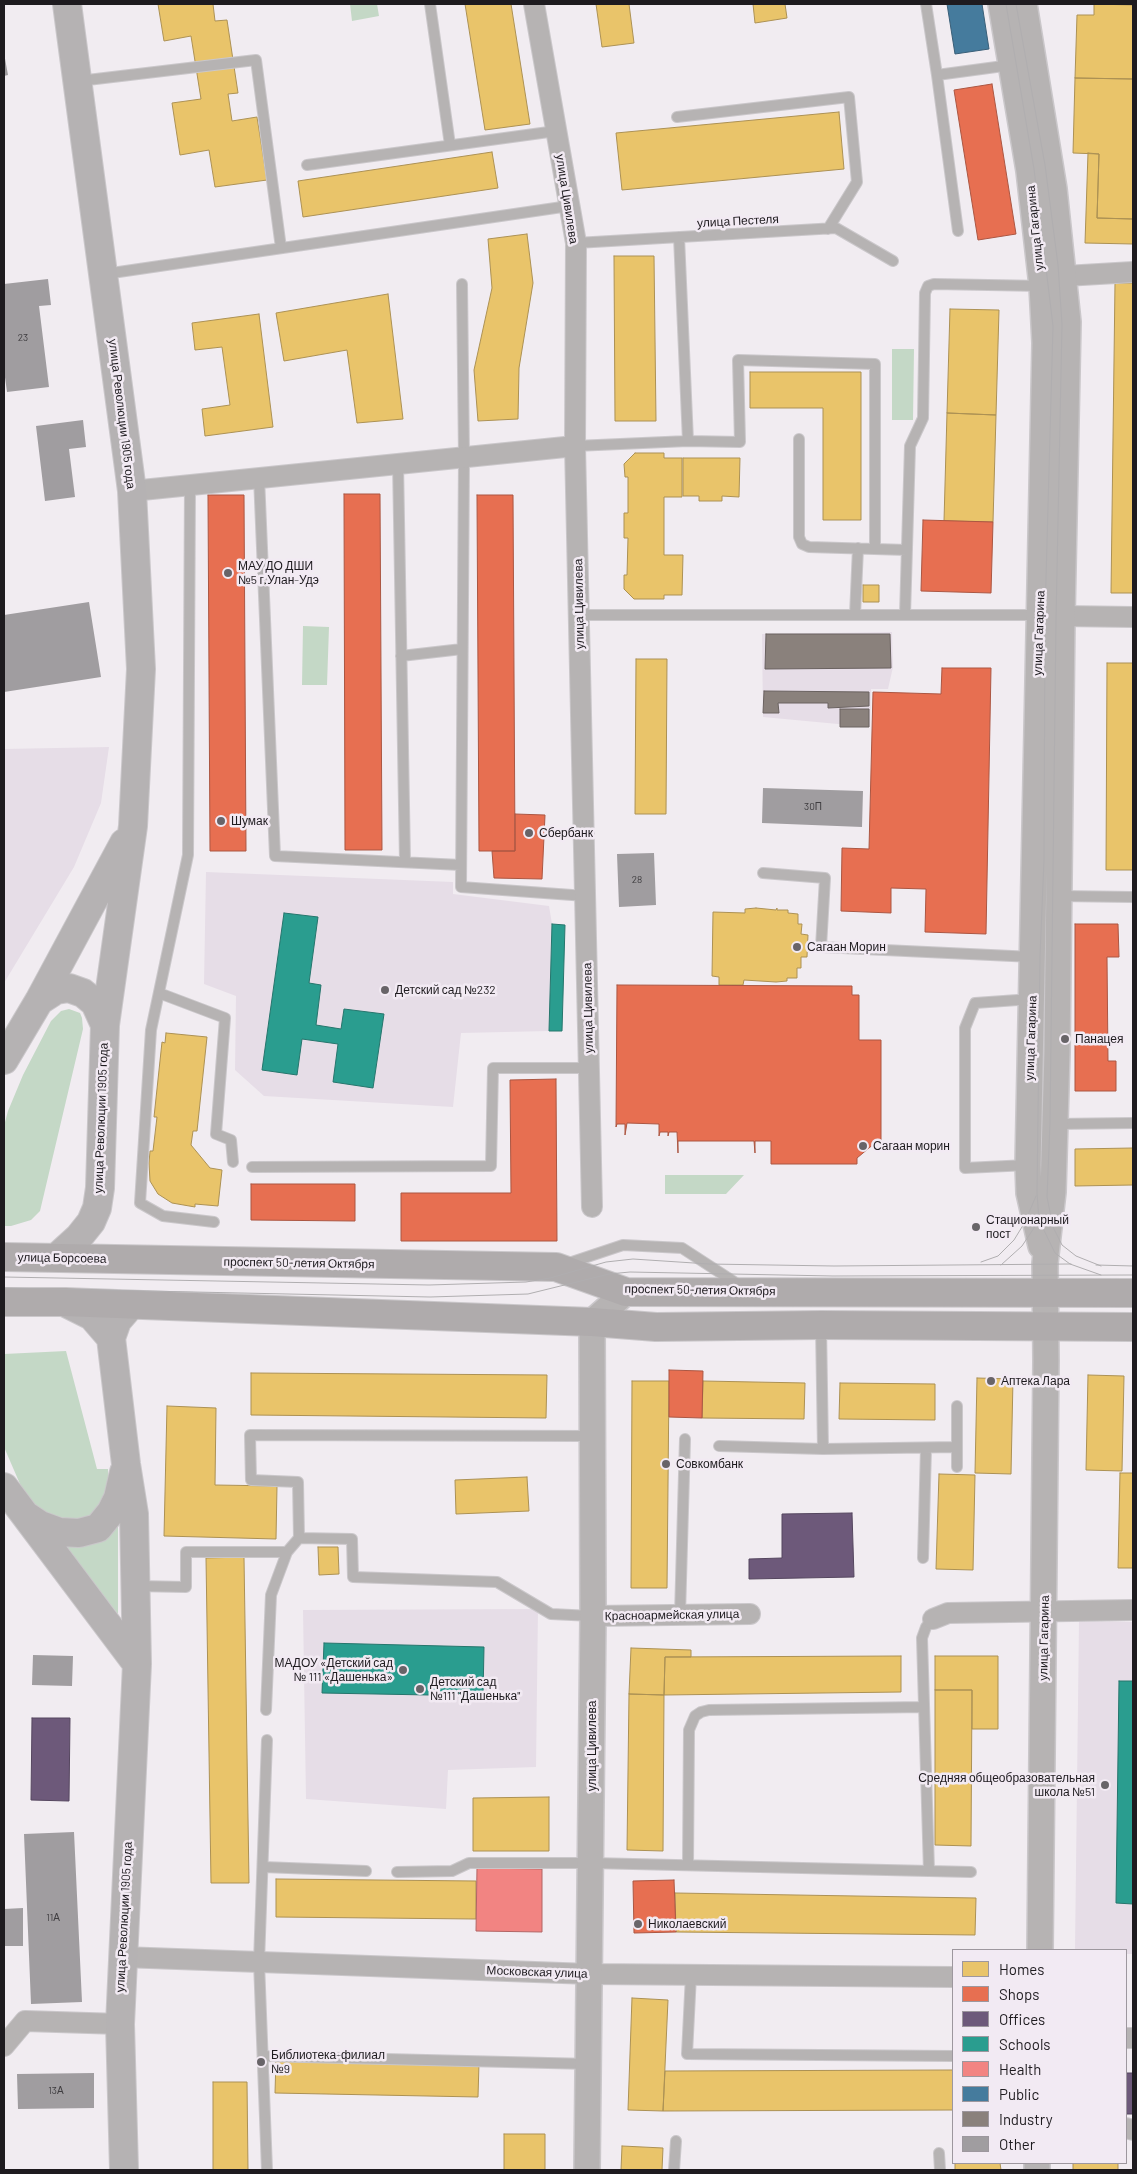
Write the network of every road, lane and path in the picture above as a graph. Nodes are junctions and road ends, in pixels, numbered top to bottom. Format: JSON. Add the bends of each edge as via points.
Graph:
{"nodes":[{"id":1,"x":68,"y":4,"type":"edge"},
{"id":2,"x":430,"y":4,"type":"edge"},
{"id":3,"x":534,"y":4,"type":"edge"},
{"id":4,"x":926,"y":4,"type":"edge"},
{"id":5,"x":1002,"y":4,"type":"edge"},
{"id":6,"x":1024,"y":4,"type":"edge"},
{"id":7,"x":1012,"y":65,"type":"junction"},
{"id":8,"x":937,"y":75,"type":"junction"},
{"id":9,"x":78,"y":81,"type":"junction"},
{"id":10,"x":678,"y":116,"type":"dead end"},
{"id":11,"x":556,"y":131,"type":"junction"},
{"id":12,"x":450,"y":146,"type":"junction"},
{"id":13,"x":307,"y":165,"type":"dead end"},
{"id":14,"x":569,"y":206,"type":"junction"},
{"id":15,"x":828,"y":229,"type":"junction"},
{"id":16,"x":958,"y":231,"type":"dead end"},
{"id":17,"x":679,"y":237,"type":"junction"},
{"id":18,"x":576,"y":243,"type":"junction"},
{"id":19,"x":281,"y":248,"type":"junction"},
{"id":20,"x":893,"y":261,"type":"dead end"},
{"id":21,"x":1133,"y":272,"type":"edge"},
{"id":22,"x":103,"y":274,"type":"junction"},
{"id":23,"x":1057,"y":283,"type":"junction"},
{"id":24,"x":462,"y":284,"type":"dead end"},
{"id":25,"x":799,"y":438,"type":"dead end"},
{"id":26,"x":688,"y":441,"type":"junction"},
{"id":27,"x":575,"y":446,"type":"junction"},
{"id":28,"x":464,"y":457,"type":"junction"},
{"id":29,"x":398,"y":463,"type":"junction"},
{"id":30,"x":259,"y":477,"type":"junction"},
{"id":31,"x":190,"y":484,"type":"junction"},
{"id":32,"x":132,"y":491,"type":"junction"},
{"id":33,"x":858,"y":548,"type":"junction"},
{"id":34,"x":875,"y":549,"type":"junction"},
{"id":35,"x":907,"y":550,"type":"junction"},
{"id":36,"x":579,"y":615,"type":"junction"},
{"id":37,"x":855,"y":615,"type":"junction"},
{"id":38,"x":905,"y":615,"type":"junction"},
{"id":39,"x":1050,"y":616,"type":"junction"},
{"id":40,"x":1133,"y":617,"type":"edge"},
{"id":41,"x":462,"y":649,"type":"junction"},
{"id":42,"x":401,"y":656,"type":"junction"},
{"id":43,"x":133,"y":826,"type":"junction"},
{"id":44,"x":405,"y":862,"type":"junction"},
{"id":45,"x":461,"y":865,"type":"junction"},
{"id":46,"x":763,"y":873,"type":"dead end"},
{"id":47,"x":586,"y":896,"type":"junction"},
{"id":48,"x":1058,"y":896,"type":"junction"},
{"id":49,"x":1133,"y":897,"type":"edge"},
{"id":50,"x":1059,"y":956,"type":"junction"},
{"id":51,"x":1034,"y":957,"type":"junction"},
{"id":52,"x":159,"y":993,"type":"junction"},
{"id":53,"x":1044,"y":998,"type":"junction"},
{"id":54,"x":39,"y":1001,"type":"junction"},
{"id":55,"x":105,"y":1024,"type":"junction"},
{"id":56,"x":4,"y":1060,"type":"edge"},
{"id":57,"x":590,"y":1068,"type":"junction"},
{"id":58,"x":1133,"y":1123,"type":"edge"},
{"id":59,"x":1054,"y":1124,"type":"junction"},
{"id":60,"x":233,"y":1162,"type":"dead end"},
{"id":61,"x":1040,"y":1164,"type":"junction"},
{"id":62,"x":252,"y":1167,"type":"dead end"},
{"id":63,"x":592,"y":1207,"type":"dead end"},
{"id":64,"x":214,"y":1222,"type":"dead end"},
{"id":65,"x":4,"y":1257,"type":"edge"},
{"id":66,"x":57,"y":1257,"type":"junction"},
{"id":67,"x":121,"y":1260,"type":"joint"},
{"id":68,"x":1045,"y":1263,"type":"junction"},
{"id":69,"x":556,"y":1267,"type":"junction"},
{"id":70,"x":746,"y":1291,"type":"junction"},
{"id":71,"x":626,"y":1292,"type":"junction"},
{"id":72,"x":1046,"y":1293,"type":"junction"},
{"id":73,"x":1133,"y":1293,"type":"edge"},
{"id":74,"x":4,"y":1302,"type":"edge"},
{"id":75,"x":64,"y":1302,"type":"junction"},
{"id":76,"x":130,"y":1306,"type":"junction"},
{"id":77,"x":592,"y":1322,"type":"junction"},
{"id":78,"x":821,"y":1325,"type":"junction"},
{"id":79,"x":1046,"y":1326,"type":"junction"},
{"id":80,"x":1133,"y":1327,"type":"edge"},
{"id":81,"x":111,"y":1338,"type":"junction"},
{"id":82,"x":957,"y":1406,"type":"dead end"},
{"id":83,"x":592,"y":1436,"type":"junction"},
{"id":84,"x":685,"y":1439,"type":"dead end"},
{"id":85,"x":719,"y":1446,"type":"dead end"},
{"id":86,"x":957,"y":1447,"type":"junction"},
{"id":87,"x":926,"y":1448,"type":"junction"},
{"id":88,"x":823,"y":1449,"type":"junction"},
{"id":89,"x":126,"y":1464,"type":"junction"},
{"id":90,"x":957,"y":1467,"type":"dead end"},
{"id":91,"x":4,"y":1488,"type":"edge"},
{"id":92,"x":23,"y":1514,"type":"junction"},
{"id":93,"x":299,"y":1538,"type":"junction"},
{"id":94,"x":287,"y":1552,"type":"junction"},
{"id":95,"x":924,"y":1558,"type":"dead end"},
{"id":96,"x":135,"y":1586,"type":"junction"},
{"id":97,"x":1044,"y":1610,"type":"junction"},
{"id":98,"x":1133,"y":1610,"type":"edge"},
{"id":99,"x":750,"y":1614,"type":"dead end"},
{"id":100,"x":680,"y":1615,"type":"junction"},
{"id":101,"x":593,"y":1616,"type":"junction"},
{"id":102,"x":933,"y":1620,"type":"joint"},
{"id":103,"x":137,"y":1664,"type":"junction"},
{"id":104,"x":924,"y":1707,"type":"junction"},
{"id":105,"x":266,"y":1710,"type":"dead end"},
{"id":106,"x":268,"y":1740,"type":"dead end"},
{"id":107,"x":591,"y":1863,"type":"junction"},
{"id":108,"x":688,"y":1865,"type":"junction"},
{"id":109,"x":263,"y":1867,"type":"junction"},
{"id":110,"x":366,"y":1870,"type":"dead end"},
{"id":111,"x":929,"y":1871,"type":"junction"},
{"id":112,"x":397,"y":1872,"type":"dead end"},
{"id":113,"x":971,"y":1872,"type":"dead end"},
{"id":114,"x":1040,"y":1949,"type":"edge"},
{"id":115,"x":122,"y":1957,"type":"junction"},
{"id":116,"x":260,"y":1962,"type":"junction"},
{"id":117,"x":590,"y":1974,"type":"junction"},
{"id":118,"x":691,"y":1974,"type":"junction"},
{"id":119,"x":952,"y":1976,"type":"edge"},
{"id":120,"x":120,"y":2024,"type":"junction"},
{"id":121,"x":4,"y":2046,"type":"edge"},
{"id":122,"x":263,"y":2056,"type":"junction"},
{"id":123,"x":952,"y":2056,"type":"edge"},
{"id":124,"x":589,"y":2064,"type":"junction"},
{"id":125,"x":676,"y":2141,"type":"dead end"},
{"id":126,"x":939,"y":2153,"type":"dead end"},
{"id":127,"x":124,"y":2170,"type":"edge"},
{"id":128,"x":267,"y":2170,"type":"edge"},
{"id":129,"x":587,"y":2170,"type":"edge"},
{"id":130,"x":674,"y":2170,"type":"edge"},
{"id":131,"x":940,"y":2170,"type":"edge"}],
"edges":[{"from":1,"to":9,"type":"main road","name":"улица Революции 1905 года"},
{"from":2,"to":12,"type":"lane"},
{"from":3,"to":11,"type":"street","name":"улица Цивилева"},
{"from":4,"to":8,"type":"lane"},
{"from":5,"to":7,"type":"street","name":"улица Гагарина"},
{"from":6,"to":23,"type":"street","name":"улица Гагарина","via":[[1054,189]]},
{"from":7,"to":8,"type":"lane"},
{"from":7,"to":23,"type":"street","name":"улица Гагарина","via":[[1029,171]]},
{"from":8,"to":16,"type":"lane"},
{"from":9,"to":19,"type":"lane","via":[[256,60]]},
{"from":9,"to":22,"type":"main road","name":"улица Революции 1905 года"},
{"from":10,"to":15,"type":"lane","via":[[849,97],[857,182]]},
{"from":11,"to":12,"type":"lane"},
{"from":11,"to":14,"type":"street","name":"улица Цивилева"},
{"from":12,"to":13,"type":"lane"},
{"from":14,"to":18,"type":"street","name":"улица Цивилева"},
{"from":14,"to":19,"type":"lane"},
{"from":15,"to":17,"type":"lane","name":"улица Пестеля"},
{"from":15,"to":20,"type":"lane","name":"улица Пестеля","via":[[836,228]]},
{"from":17,"to":18,"type":"lane","name":"улица Пестеля"},
{"from":17,"to":26,"type":"lane"},
{"from":18,"to":27,"type":"street","name":"улица Цивилева"},
{"from":19,"to":22,"type":"lane"},
{"from":21,"to":23,"type":"street"},
{"from":22,"to":32,"type":"main road","name":"улица Революции 1905 года"},
{"from":23,"to":35,"type":"lane","via":[[934,284],[928,286],[924,293],[922,418],[910,446]]},
{"from":23,"to":39,"type":"street","name":"улица Гагарина","via":[[1068,322]]},
{"from":24,"to":28,"type":"lane"},
{"from":25,"to":33,"type":"lane","via":[[802,544]]},
{"from":26,"to":27,"type":"lane"},
{"from":26,"to":34,"type":"lane","via":[[740,442],[738,360],[875,364]]},
{"from":27,"to":28,"type":"street"},
{"from":27,"to":36,"type":"street","name":"улица Цивилева"},
{"from":28,"to":29,"type":"street"},
{"from":28,"to":41,"type":"lane"},
{"from":29,"to":30,"type":"street"},
{"from":29,"to":42,"type":"lane"},
{"from":30,"to":31,"type":"street"},
{"from":30,"to":44,"type":"lane","via":[[274,856]]},
{"from":31,"to":32,"type":"street"},
{"from":31,"to":52,"type":"lane","via":[[188,855]]},
{"from":32,"to":43,"type":"main road","name":"улица Революции 1905 года","via":[[141,669]]},
{"from":33,"to":34,"type":"lane"},
{"from":33,"to":37,"type":"lane"},
{"from":34,"to":35,"type":"lane"},
{"from":35,"to":38,"type":"lane"},
{"from":36,"to":37,"type":"lane"},
{"from":36,"to":47,"type":"street","name":"улица Цивилева"},
{"from":37,"to":38,"type":"lane"},
{"from":38,"to":39,"type":"lane"},
{"from":39,"to":40,"type":"street"},
{"from":39,"to":48,"type":"street","name":"улица Гагарина"},
{"from":39,"to":51,"type":"street","name":"улица Гагарина"},
{"from":41,"to":42,"type":"lane"},
{"from":41,"to":45,"type":"lane"},
{"from":42,"to":44,"type":"lane"},
{"from":43,"to":54,"type":"main road","name":"улица Революции 1905 года"},
{"from":43,"to":55,"type":"main road","name":"улица Революции 1905 года"},
{"from":44,"to":45,"type":"lane"},
{"from":45,"to":47,"type":"lane","via":[[461,887]]},
{"from":46,"to":51,"type":"lane","via":[[825,878],[821,947]]},
{"from":47,"to":57,"type":"street","name":"улица Цивилева"},
{"from":48,"to":49,"type":"lane"},
{"from":48,"to":50,"type":"street","name":"улица Гагарина"},
{"from":50,"to":51,"type":"lane"},
{"from":50,"to":53,"type":"street","name":"улица Гагарина"},
{"from":51,"to":53,"type":"street","name":"улица Гагарина"},
{"from":52,"to":60,"type":"lane","via":[[224,1018],[216,1134],[232,1140]]},
{"from":52,"to":64,"type":"lane","via":[[151,1030],[140,1203],[163,1216]]},
{"from":53,"to":59,"type":"street","name":"улица Гагарина"},
{"from":53,"to":61,"type":"street","name":"улица Гагарина"},
{"from":53,"to":61,"type":"lane","via":[[974,1003],[965,1028],[964,1168]]},
{"from":54,"to":55,"type":"main road","name":"улица Революции 1905 года","via":[[56,990],[69,988],[83,993],[95,1003]]},
{"from":54,"to":56,"type":"main road","name":"улица Революции 1905 года"},
{"from":55,"to":66,"type":"main road","name":"улица Революции 1905 года","via":[[97,1208],[79,1237]]},
{"from":57,"to":62,"type":"lane","via":[[493,1068],[491,1166]]},
{"from":57,"to":63,"type":"street","name":"улица Цивилева"},
{"from":58,"to":59,"type":"lane"},
{"from":59,"to":61,"type":"street","name":"улица Гагарина"},
{"from":61,"to":68,"type":"street","name":"улица Гагарина","via":[[1053,1192]]},
{"from":61,"to":68,"type":"street","name":"улица Гагарина","via":[[1029,1193]]},
{"from":65,"to":66,"type":"main road","name":"улица Борсоева"},
{"from":66,"to":67,"type":"main road","name":"улица Борсоева"},
{"from":67,"to":69,"type":"main road","name":"проспект 50-летия Октября"},
{"from":68,"to":72,"type":"street","name":"улица Гагарина"},
{"from":69,"to":70,"type":"lane","via":[[622,1245],[682,1248]]},
{"from":69,"to":71,"type":"main road","name":"проспект 50-летия Октября"},
{"from":70,"to":71,"type":"main road","name":"проспект 50-летия Октября"},
{"from":70,"to":72,"type":"main road","name":"проспект 50-летия Октября"},
{"from":71,"to":77,"type":"street"},
{"from":72,"to":73,"type":"main road","name":"проспект 50-летия Октября"},
{"from":72,"to":79,"type":"street","name":"улица Гагарина"},
{"from":74,"to":75,"type":"main road"},
{"from":75,"to":76,"type":"main road"},
{"from":75,"to":81,"type":"main road","via":[[92,1316]]},
{"from":76,"to":77,"type":"main road"},
{"from":76,"to":81,"type":"main road","via":[[116,1321]]},
{"from":77,"to":78,"type":"main road","via":[[656,1327]]},
{"from":77,"to":83,"type":"street","name":"улица Цивилева"},
{"from":78,"to":79,"type":"main road"},
{"from":78,"to":88,"type":"lane"},
{"from":79,"to":80,"type":"main road"},
{"from":79,"to":97,"type":"street","name":"улица Гагарина"},
{"from":81,"to":89,"type":"main road","name":"улица Революции 1905 года"},
{"from":82,"to":86,"type":"lane"},
{"from":83,"to":93,"type":"lane","via":[[250,1435],[251,1480],[298,1482]]},
{"from":83,"to":101,"type":"street","name":"улица Цивилева"},
{"from":84,"to":100,"type":"lane"},
{"from":85,"to":88,"type":"lane"},
{"from":86,"to":87,"type":"lane"},
{"from":86,"to":90,"type":"lane"},
{"from":87,"to":88,"type":"lane"},
{"from":87,"to":95,"type":"lane"},
{"from":89,"to":92,"type":"main road","name":"улица Революции 1905 года","via":[[118,1498],[98,1528],[79,1533],[59,1532]]},
{"from":89,"to":96,"type":"main road","name":"улица Революции 1905 года","via":[[134,1514]]},
{"from":91,"to":92,"type":"main road","name":"улица Революции 1905 года"},
{"from":92,"to":103,"type":"main road","name":"улица Революции 1905 года"},
{"from":93,"to":94,"type":"lane"},
{"from":93,"to":101,"type":"lane","via":[[352,1539],[353,1577],[497,1582],[551,1614]]},
{"from":94,"to":96,"type":"lane","via":[[186,1552],[186,1587]]},
{"from":94,"to":105,"type":"lane","via":[[271,1595]]},
{"from":96,"to":103,"type":"main road","name":"улица Революции 1905 года"},
{"from":97,"to":98,"type":"street"},
{"from":97,"to":102,"type":"street","via":[[948,1612]]},
{"from":97,"to":114,"type":"street","name":"улица Гагарина"},
{"from":99,"to":100,"type":"street","name":"Красноармейская улица"},
{"from":100,"to":101,"type":"street","name":"Красноармейская улица"},
{"from":101,"to":107,"type":"street","name":"улица Цивилева"},
{"from":102,"to":104,"type":"lane","via":[[922,1638]]},
{"from":103,"to":115,"type":"main road","name":"улица Революции 1905 года"},
{"from":104,"to":108,"type":"lane","via":[[709,1710],[695,1716],[689,1730]]},
{"from":104,"to":111,"type":"lane"},
{"from":106,"to":109,"type":"lane"},
{"from":107,"to":108,"type":"lane"},
{"from":107,"to":112,"type":"lane","via":[[469,1863],[452,1870]]},
{"from":107,"to":117,"type":"street","name":"улица Цивилева"},
{"from":108,"to":111,"type":"lane"},
{"from":109,"to":110,"type":"lane"},
{"from":109,"to":116,"type":"lane"},
{"from":111,"to":113,"type":"lane"},
{"from":115,"to":116,"type":"street","name":"Московская улица"},
{"from":115,"to":120,"type":"main road","name":"улица Революции 1905 года"},
{"from":116,"to":117,"type":"street","name":"Московская улица"},
{"from":116,"to":122,"type":"lane"},
{"from":117,"to":118,"type":"street","name":"Московская улица"},
{"from":117,"to":124,"type":"street","name":"улица Цивилева"},
{"from":118,"to":119,"type":"street","name":"Московская улица"},
{"from":118,"to":123,"type":"lane","via":[[687,2054]]},
{"from":120,"to":121,"type":"street","via":[[25,2021]]},
{"from":120,"to":127,"type":"main road","name":"улица Революции 1905 года"},
{"from":122,"to":124,"type":"lane"},
{"from":122,"to":128,"type":"lane"},
{"from":124,"to":129,"type":"street","name":"улица Цивилева"},
{"from":125,"to":130,"type":"lane"},
{"from":126,"to":131,"type":"lane"}]}
